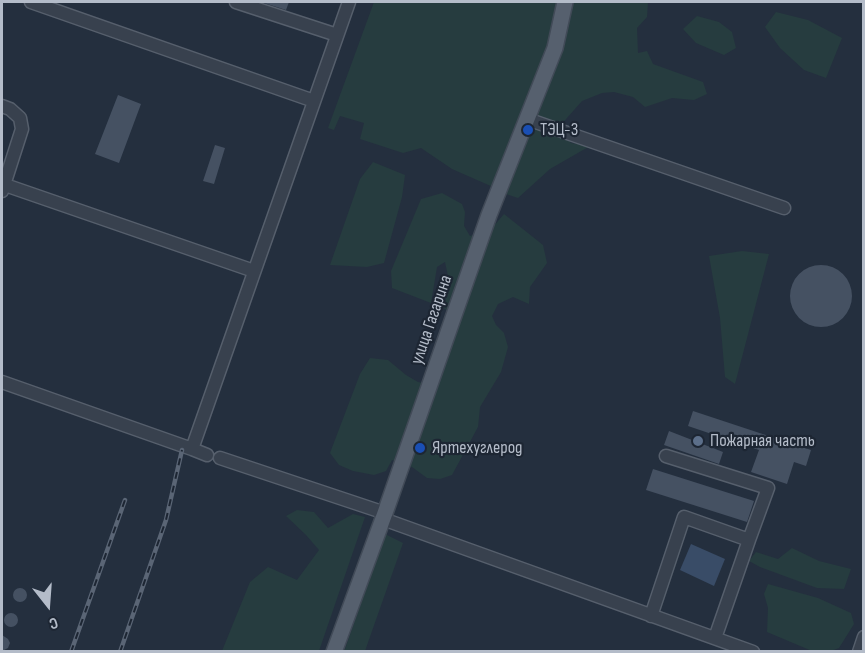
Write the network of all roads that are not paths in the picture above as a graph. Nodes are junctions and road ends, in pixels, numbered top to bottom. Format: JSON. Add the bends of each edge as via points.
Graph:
{"nodes":[{"id":1,"x":31,"y":2,"type":"edge"},
{"id":2,"x":236,"y":2,"type":"edge"},
{"id":3,"x":349,"y":2,"type":"edge"},
{"id":4,"x":565,"y":2,"type":"edge"},
{"id":5,"x":337,"y":35,"type":"junction"},
{"id":6,"x":314,"y":101,"type":"junction"},
{"id":7,"x":2,"y":106,"type":"edge"},
{"id":8,"x":527,"y":119,"type":"junction"},
{"id":9,"x":3,"y":188,"type":"edge"},
{"id":10,"x":784,"y":208,"type":"dead end"},
{"id":11,"x":254,"y":271,"type":"junction"},
{"id":12,"x":2,"y":382,"type":"edge"},
{"id":13,"x":192,"y":449,"type":"junction"},
{"id":14,"x":207,"y":455,"type":"dead end"},
{"id":15,"x":666,"y":456,"type":"dead end"},
{"id":16,"x":220,"y":458,"type":"dead end"},
{"id":17,"x":384,"y":516,"type":"junction"},
{"id":18,"x":749,"y":540,"type":"junction"},
{"id":19,"x":651,"y":616,"type":"junction"},
{"id":20,"x":864,"y":637,"type":"edge"},
{"id":21,"x":715,"y":638,"type":"junction"},
{"id":22,"x":334,"y":651,"type":"edge"},
{"id":23,"x":753,"y":651,"type":"edge"},
{"id":24,"x":858,"y":651,"type":"edge"}],
"edges":[{"from":1,"to":6,"type":"street"},
{"from":2,"to":5,"type":"street"},
{"from":3,"to":5,"type":"street"},
{"from":4,"to":8,"type":"main road","name":"улица Гагарина","via":[[555,48]]},
{"from":5,"to":6,"type":"street"},
{"from":6,"to":11,"type":"street"},
{"from":7,"to":9,"type":"street","via":[[20,118],[21,129]]},
{"from":8,"to":10,"type":"street"},
{"from":8,"to":17,"type":"main road","name":"улица Гагарина","via":[[489,215]]},
{"from":9,"to":11,"type":"street"},
{"from":11,"to":13,"type":"street"},
{"from":12,"to":13,"type":"street"},
{"from":13,"to":14,"type":"street"},
{"from":15,"to":18,"type":"street","via":[[768,488]]},
{"from":16,"to":17,"type":"street"},
{"from":17,"to":19,"type":"street"},
{"from":17,"to":22,"type":"main road","name":"улица Гагарина"},
{"from":18,"to":19,"type":"street","via":[[684,517]]},
{"from":18,"to":21,"type":"street"},
{"from":19,"to":21,"type":"street"},
{"from":20,"to":24,"type":"street"},
{"from":21,"to":23,"type":"street"}]}
